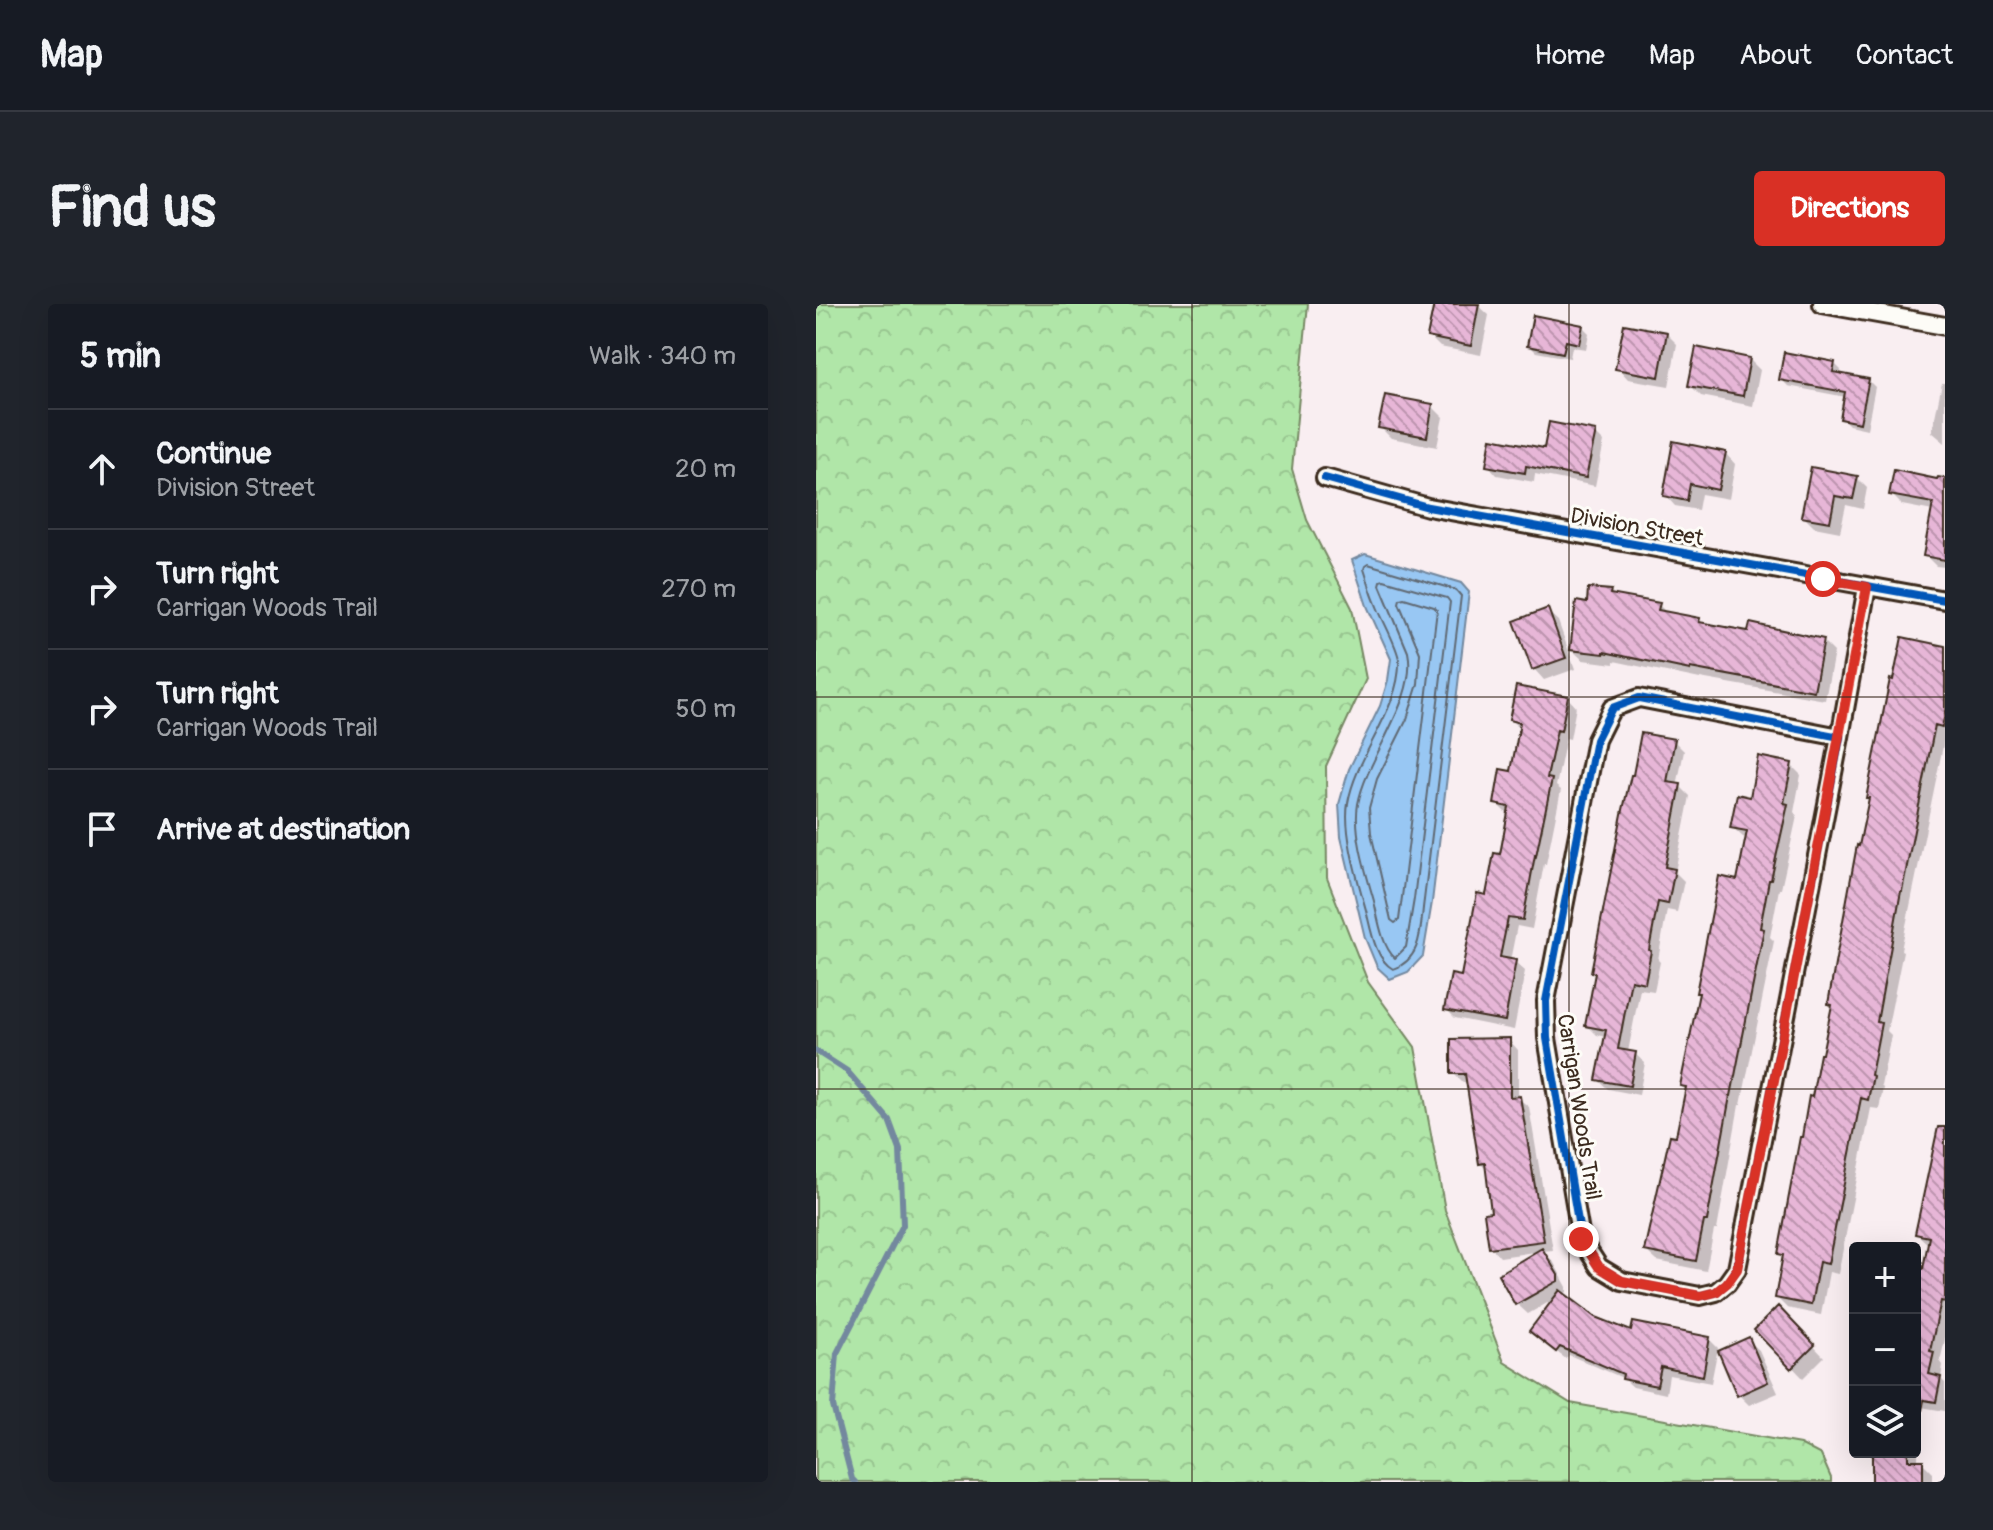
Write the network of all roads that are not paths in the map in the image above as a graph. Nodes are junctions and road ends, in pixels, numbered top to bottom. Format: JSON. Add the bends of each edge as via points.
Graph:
{"nodes":[{"id":1,"x":1822,"y":304,"type":"edge"},
{"id":2,"x":1945,"y":326,"type":"edge"},
{"id":3,"x":1325,"y":478,"type":"dead end"},
{"id":4,"x":1867,"y":587,"type":"junction"},
{"id":5,"x":1945,"y":600,"type":"edge"},
{"id":6,"x":1840,"y":737,"type":"junction"}],
"edges":[{"from":1,"to":2,"type":"street"},
{"from":3,"to":4,"type":"street","name":"Division Street","via":[[1428,507]]},
{"from":4,"to":5,"type":"street","name":"Division Street"},
{"from":4,"to":6,"type":"street","name":"Carrigan Woods Trail"},
{"from":6,"to":6,"type":"street","name":"Carrigan Woods Trail","via":[[1737,1269],[1716,1292],[1700,1296],[1622,1281],[1599,1267],[1581,1239],[1547,1025],[1546,1001],[1596,740],[1612,708],[1639,698]]}]}
